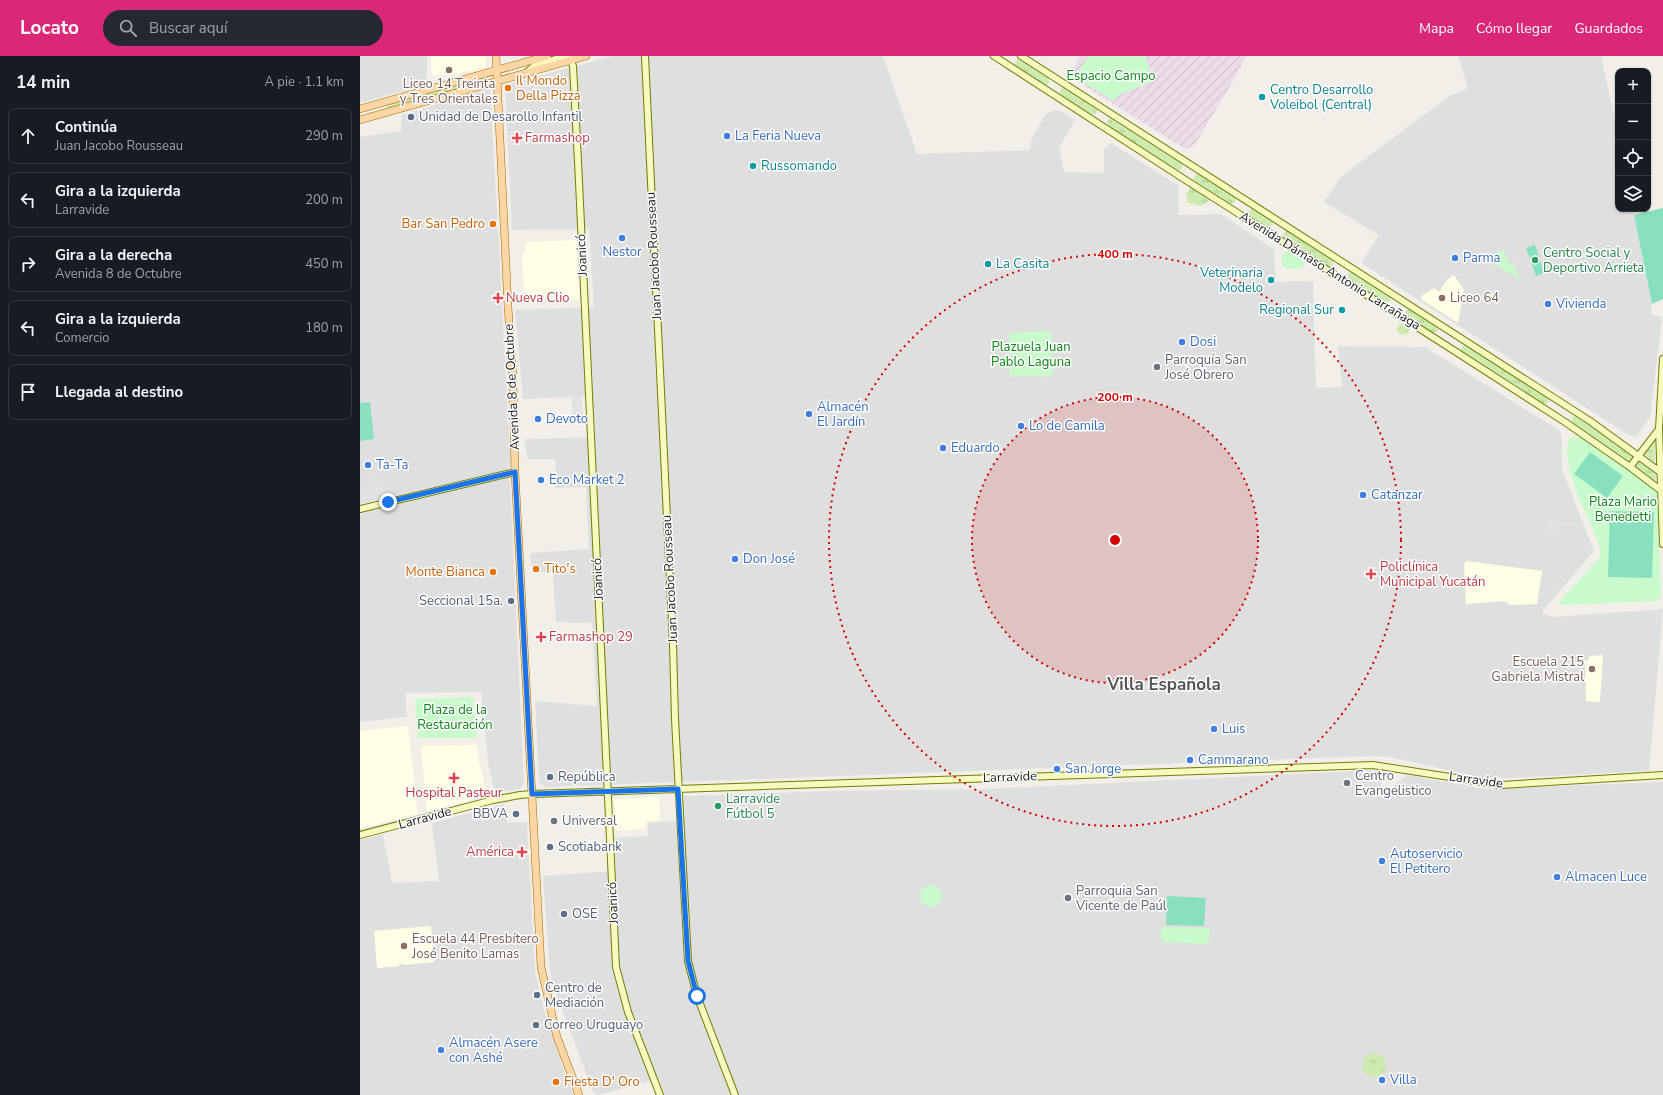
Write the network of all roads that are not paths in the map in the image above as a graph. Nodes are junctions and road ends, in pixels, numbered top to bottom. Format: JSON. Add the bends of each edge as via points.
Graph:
{"nodes":[{"id":1,"x":496,"y":56,"type":"edge"},
{"id":2,"x":547,"y":56,"type":"edge"},
{"id":3,"x":586,"y":56,"type":"edge"},
{"id":4,"x":645,"y":56,"type":"edge"},
{"id":5,"x":994,"y":56,"type":"edge"},
{"id":6,"x":1021,"y":56,"type":"edge"},
{"id":7,"x":568,"y":57,"type":"edge"},
{"id":8,"x":497,"y":70,"type":"junction"},
{"id":9,"x":498,"y":81,"type":"junction"},
{"id":10,"x":390,"y":100,"type":"junction"},
{"id":11,"x":360,"y":109,"type":"edge"},
{"id":12,"x":360,"y":114,"type":"edge"},
{"id":13,"x":360,"y":120,"type":"edge"},
{"id":14,"x":1663,"y":359,"type":"edge"},
{"id":15,"x":1659,"y":430,"type":"junction"},
{"id":16,"x":1639,"y":455,"type":"junction"},
{"id":17,"x":1630,"y":467,"type":"junction"},
{"id":18,"x":515,"y":472,"type":"junction"},
{"id":19,"x":1662,"y":473,"type":"edge"},
{"id":20,"x":1662,"y":491,"type":"edge"},
{"id":21,"x":360,"y":509,"type":"edge"},
{"id":22,"x":1663,"y":544,"type":"edge"},
{"id":23,"x":1663,"y":775,"type":"edge"},
{"id":24,"x":678,"y":789,"type":"junction"},
{"id":25,"x":608,"y":791,"type":"junction"},
{"id":26,"x":532,"y":794,"type":"junction"},
{"id":27,"x":360,"y":835,"type":"edge"},
{"id":28,"x":579,"y":1095,"type":"edge"},
{"id":29,"x":660,"y":1095,"type":"edge"},
{"id":30,"x":735,"y":1095,"type":"edge"}],
"edges":[{"from":1,"to":8,"type":"main road","name":"Avenida 8 de Octubre"},
{"from":2,"to":8,"type":"main road"},
{"from":3,"to":7,"type":"main road"},
{"from":4,"to":24,"type":"street","name":"Juan Jacobo Rousseau"},
{"from":5,"to":17,"type":"street","name":"Avenida Dámaso Antonio Larrañaga","via":[[1565,422]]},
{"from":6,"to":16,"type":"street","name":"Avenida Dámaso Antonio Larrañaga","via":[[1444,326]]},
{"from":7,"to":9,"type":"main road"},
{"from":7,"to":25,"type":"street","name":"Joanicó","via":[[573,66]]},
{"from":8,"to":9,"type":"main road","name":"Avenida 8 de Octubre"},
{"from":8,"to":10,"type":"main road"},
{"from":9,"to":13,"type":"main road"},
{"from":9,"to":18,"type":"main road","name":"Avenida 8 de Octubre","via":[[513,379]]},
{"from":10,"to":11,"type":"main road"},
{"from":10,"to":12,"type":"main road","via":[[381,108]]},
{"from":14,"to":15,"type":"street"},
{"from":15,"to":16,"type":"street"},
{"from":15,"to":19,"type":"street"},
{"from":16,"to":17,"type":"street"},
{"from":16,"to":19,"type":"street","name":"Avenida Dámaso Antonio Larrañaga"},
{"from":17,"to":20,"type":"street","name":"Avenida Dámaso Antonio Larrañaga"},
{"from":18,"to":21,"type":"street"},
{"from":18,"to":26,"type":"main road","name":"Avenida 8 de Octubre"},
{"from":19,"to":20,"type":"street"},
{"from":20,"to":22,"type":"street"},
{"from":23,"to":24,"type":"street","name":"Larravide","via":[[1501,785],[1373,764]]},
{"from":24,"to":25,"type":"street","name":"Larravide"},
{"from":24,"to":30,"type":"street","name":"Juan Jacobo Rousseau","via":[[688,961],[697,996]]},
{"from":25,"to":26,"type":"street","name":"Larravide"},
{"from":25,"to":29,"type":"street","name":"Joanicó","via":[[616,967],[628,1012]]},
{"from":26,"to":27,"type":"street","name":"Larravide","via":[[493,800]]},
{"from":26,"to":28,"type":"main road","name":"Avenida 8 de Octubre","via":[[541,966],[557,1037]]}]}
